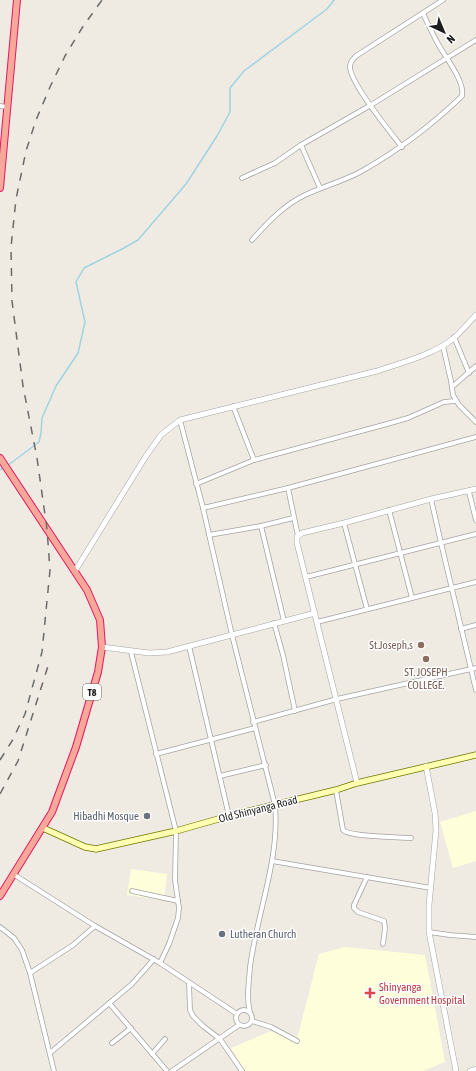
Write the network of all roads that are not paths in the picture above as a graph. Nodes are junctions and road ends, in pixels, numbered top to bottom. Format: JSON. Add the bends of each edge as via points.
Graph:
{"nodes":[{"id":1,"x":17,"y":0,"type":"edge"},
{"id":2,"x":443,"y":0,"type":"edge"},
{"id":3,"x":423,"y":13,"type":"junction"},
{"id":4,"x":476,"y":40,"type":"edge"},
{"id":5,"x":446,"y":59,"type":"junction"},
{"id":6,"x":371,"y":105,"type":"junction"},
{"id":7,"x":0,"y":106,"type":"edge"},
{"id":8,"x":7,"y":107,"type":"junction"},
{"id":9,"x":301,"y":145,"type":"junction"},
{"id":10,"x":402,"y":147,"type":"junction"},
{"id":11,"x":1,"y":165,"type":"edge"},
{"id":12,"x":242,"y":178,"type":"dead end"},
{"id":13,"x":0,"y":188,"type":"edge"},
{"id":14,"x":320,"y":188,"type":"junction"},
{"id":15,"x":252,"y":240,"type":"dead end"},
{"id":16,"x":476,"y":315,"type":"edge"},
{"id":17,"x":454,"y":337,"type":"junction"},
{"id":18,"x":443,"y":346,"type":"junction"},
{"id":19,"x":476,"y":366,"type":"edge"},
{"id":20,"x":469,"y":373,"type":"junction"},
{"id":21,"x":452,"y":387,"type":"junction"},
{"id":22,"x":456,"y":401,"type":"junction"},
{"id":23,"x":232,"y":406,"type":"junction"},
{"id":24,"x":180,"y":420,"type":"junction"},
{"id":25,"x":476,"y":422,"type":"edge"},
{"id":26,"x":476,"y":437,"type":"edge"},
{"id":27,"x":0,"y":458,"type":"edge"},
{"id":28,"x":254,"y":460,"type":"junction"},
{"id":29,"x":196,"y":484,"type":"junction"},
{"id":30,"x":288,"y":488,"type":"junction"},
{"id":31,"x":476,"y":490,"type":"edge"},
{"id":32,"x":469,"y":492,"type":"junction"},
{"id":33,"x":432,"y":499,"type":"junction"},
{"id":34,"x":203,"y":508,"type":"junction"},
{"id":35,"x":389,"y":510,"type":"junction"},
{"id":36,"x":293,"y":518,"type":"junction"},
{"id":37,"x":476,"y":520,"type":"edge"},
{"id":38,"x":344,"y":523,"type":"junction"},
{"id":39,"x":261,"y":526,"type":"junction"},
{"id":40,"x":476,"y":534,"type":"edge"},
{"id":41,"x":209,"y":535,"type":"junction"},
{"id":42,"x":298,"y":536,"type":"junction"},
{"id":43,"x":441,"y":543,"type":"junction"},
{"id":44,"x":401,"y":554,"type":"junction"},
{"id":45,"x":356,"y":565,"type":"junction"},
{"id":46,"x":75,"y":571,"type":"junction"},
{"id":47,"x":306,"y":577,"type":"junction"},
{"id":48,"x":476,"y":582,"type":"edge"},
{"id":49,"x":452,"y":588,"type":"junction"},
{"id":50,"x":412,"y":598,"type":"junction"},
{"id":51,"x":367,"y":609,"type":"junction"},
{"id":52,"x":314,"y":613,"type":"junction"},
{"id":53,"x":284,"y":621,"type":"junction"},
{"id":54,"x":317,"y":622,"type":"junction"},
{"id":55,"x":274,"y":623,"type":"junction"},
{"id":56,"x":476,"y":625,"type":"edge"},
{"id":57,"x":461,"y":629,"type":"junction"},
{"id":58,"x":232,"y":635,"type":"junction"},
{"id":59,"x":189,"y":646,"type":"junction"},
{"id":60,"x":102,"y":647,"type":"junction"},
{"id":61,"x":131,"y":652,"type":"junction"},
{"id":62,"x":474,"y":668,"type":"edge"},
{"id":63,"x":476,"y":690,"type":"edge"},
{"id":64,"x":337,"y":699,"type":"junction"},
{"id":65,"x":295,"y":711,"type":"junction"},
{"id":66,"x":254,"y":722,"type":"junction"},
{"id":67,"x":255,"y":728,"type":"junction"},
{"id":68,"x":211,"y":740,"type":"junction"},
{"id":69,"x":156,"y":754,"type":"junction"},
{"id":70,"x":476,"y":755,"type":"edge"},
{"id":71,"x":266,"y":765,"type":"junction"},
{"id":72,"x":426,"y":766,"type":"junction"},
{"id":73,"x":220,"y":776,"type":"junction"},
{"id":74,"x":357,"y":783,"type":"junction"},
{"id":75,"x":336,"y":790,"type":"junction"},
{"id":76,"x":275,"y":805,"type":"junction"},
{"id":77,"x":229,"y":816,"type":"junction"},
{"id":78,"x":43,"y":828,"type":"junction"},
{"id":79,"x":176,"y":831,"type":"junction"},
{"id":80,"x":411,"y":838,"type":"dead end"},
{"id":81,"x":272,"y":862,"type":"junction"},
{"id":82,"x":13,"y":874,"type":"junction"},
{"id":83,"x":366,"y":877,"type":"junction"},
{"id":84,"x":431,"y":888,"type":"junction"},
{"id":85,"x":132,"y":891,"type":"dead end"},
{"id":86,"x":0,"y":896,"type":"edge"},
{"id":87,"x":178,"y":901,"type":"junction"},
{"id":88,"x":95,"y":926,"type":"junction"},
{"id":89,"x":0,"y":927,"type":"edge"},
{"id":90,"x":429,"y":932,"type":"junction"},
{"id":91,"x":476,"y":937,"type":"edge"},
{"id":92,"x":383,"y":944,"type":"dead end"},
{"id":93,"x":154,"y":959,"type":"junction"},
{"id":94,"x":160,"y":963,"type":"junction"},
{"id":95,"x":30,"y":973,"type":"junction"},
{"id":96,"x":189,"y":983,"type":"junction"},
{"id":97,"x":109,"y":1003,"type":"junction"},
{"id":98,"x":250,"y":1012,"type":"junction"},
{"id":99,"x":237,"y":1014,"type":"junction"},
{"id":100,"x":252,"y":1021,"type":"junction"},
{"id":101,"x":239,"y":1025,"type":"junction"},
{"id":102,"x":131,"y":1028,"type":"junction"},
{"id":103,"x":165,"y":1039,"type":"dead end"},
{"id":104,"x":220,"y":1039,"type":"junction"},
{"id":105,"x":297,"y":1041,"type":"dead end"},
{"id":106,"x":112,"y":1043,"type":"dead end"},
{"id":107,"x":50,"y":1053,"type":"junction"},
{"id":108,"x":152,"y":1054,"type":"junction"},
{"id":109,"x":476,"y":1069,"type":"edge"},
{"id":110,"x":54,"y":1071,"type":"edge"},
{"id":111,"x":167,"y":1071,"type":"edge"},
{"id":112,"x":172,"y":1071,"type":"edge"},
{"id":113,"x":242,"y":1071,"type":"edge"},
{"id":114,"x":456,"y":1071,"type":"edge"},
{"id":115,"x":470,"y":1071,"type":"edge"}],
"edges":[{"from":1,"to":8,"type":"highway"},
{"from":2,"to":3,"type":"street"},
{"from":3,"to":5,"type":"street"},
{"from":3,"to":6,"type":"street","via":[[356,56],[351,62],[353,78]]},
{"from":4,"to":5,"type":"street"},
{"from":5,"to":6,"type":"street"},
{"from":5,"to":10,"type":"street","via":[[459,80],[462,96]]},
{"from":6,"to":9,"type":"street"},
{"from":6,"to":10,"type":"street"},
{"from":7,"to":8,"type":"street"},
{"from":8,"to":11,"type":"highway"},
{"from":9,"to":12,"type":"street","via":[[275,163]]},
{"from":9,"to":14,"type":"street"},
{"from":10,"to":14,"type":"street","via":[[342,181]]},
{"from":11,"to":13,"type":"highway"},
{"from":14,"to":15,"type":"street","via":[[278,212]]},
{"from":16,"to":17,"type":"street"},
{"from":17,"to":18,"type":"street"},
{"from":17,"to":20,"type":"street"},
{"from":18,"to":21,"type":"street"},
{"from":18,"to":23,"type":"street","via":[[377,370]]},
{"from":19,"to":20,"type":"street"},
{"from":20,"to":21,"type":"street"},
{"from":21,"to":22,"type":"street","via":[[452,395]]},
{"from":22,"to":25,"type":"street"},
{"from":22,"to":28,"type":"street","via":[[444,402],[392,423]]},
{"from":23,"to":24,"type":"street"},
{"from":23,"to":28,"type":"street"},
{"from":24,"to":29,"type":"street"},
{"from":24,"to":46,"type":"street","via":[[161,435],[146,456]]},
{"from":26,"to":30,"type":"street"},
{"from":27,"to":46,"type":"highway","number":"T8"},
{"from":28,"to":29,"type":"street"},
{"from":29,"to":34,"type":"street"},
{"from":30,"to":34,"type":"street"},
{"from":30,"to":36,"type":"street"},
{"from":31,"to":32,"type":"street"},
{"from":32,"to":33,"type":"street"},
{"from":32,"to":37,"type":"street"},
{"from":33,"to":35,"type":"street"},
{"from":33,"to":43,"type":"street"},
{"from":34,"to":41,"type":"street"},
{"from":35,"to":38,"type":"street"},
{"from":35,"to":44,"type":"street"},
{"from":36,"to":39,"type":"street"},
{"from":36,"to":42,"type":"street"},
{"from":38,"to":42,"type":"street"},
{"from":38,"to":45,"type":"street"},
{"from":39,"to":41,"type":"street"},
{"from":39,"to":53,"type":"street"},
{"from":40,"to":43,"type":"street"},
{"from":41,"to":58,"type":"street"},
{"from":42,"to":47,"type":"street","via":[[297,543]]},
{"from":43,"to":44,"type":"street"},
{"from":43,"to":49,"type":"street"},
{"from":44,"to":45,"type":"street"},
{"from":44,"to":50,"type":"street"},
{"from":45,"to":47,"type":"street"},
{"from":45,"to":51,"type":"street"},
{"from":46,"to":60,"type":"highway","number":"T8","via":[[100,620]]},
{"from":47,"to":52,"type":"street"},
{"from":48,"to":49,"type":"street"},
{"from":49,"to":50,"type":"street"},
{"from":49,"to":57,"type":"street"},
{"from":50,"to":51,"type":"street"},
{"from":51,"to":54,"type":"street"},
{"from":52,"to":53,"type":"street"},
{"from":52,"to":54,"type":"street"},
{"from":53,"to":55,"type":"street"},
{"from":54,"to":64,"type":"street"},
{"from":55,"to":58,"type":"street"},
{"from":55,"to":65,"type":"street"},
{"from":56,"to":57,"type":"street"},
{"from":57,"to":62,"type":"street"},
{"from":58,"to":59,"type":"street"},
{"from":58,"to":66,"type":"street"},
{"from":59,"to":61,"type":"street","via":[[167,652]]},
{"from":59,"to":68,"type":"street"},
{"from":60,"to":61,"type":"street"},
{"from":60,"to":78,"type":"highway","number":"T8","via":[[98,672],[74,754],[52,812]]},
{"from":61,"to":69,"type":"street"},
{"from":62,"to":63,"type":"street"},
{"from":62,"to":64,"type":"street"},
{"from":64,"to":65,"type":"street"},
{"from":64,"to":74,"type":"street"},
{"from":65,"to":66,"type":"street"},
{"from":66,"to":67,"type":"street"},
{"from":67,"to":68,"type":"street"},
{"from":67,"to":71,"type":"street"},
{"from":68,"to":69,"type":"street"},
{"from":68,"to":73,"type":"street"},
{"from":69,"to":79,"type":"street"},
{"from":70,"to":72,"type":"main road","name":"Old Shinyanga Road"},
{"from":71,"to":73,"type":"street"},
{"from":71,"to":76,"type":"street"},
{"from":72,"to":74,"type":"main road","name":"Old Shinyanga Road"},
{"from":72,"to":84,"type":"street","via":[[435,813]]},
{"from":73,"to":77,"type":"street"},
{"from":74,"to":75,"type":"main road","name":"Old Shinyanga Road"},
{"from":75,"to":76,"type":"main road","name":"Old Shinyanga Road"},
{"from":75,"to":80,"type":"street","via":[[345,832]]},
{"from":76,"to":77,"type":"main road","name":"Old Shinyanga Road"},
{"from":76,"to":81,"type":"street"},
{"from":77,"to":79,"type":"main road","name":"Old Shinyanga Road"},
{"from":78,"to":79,"type":"main road","name":"Old Shinyanga Road","via":[[85,847],[96,849]]},
{"from":78,"to":82,"type":"highway","number":"T8"},
{"from":79,"to":87,"type":"street","via":[[175,880]]},
{"from":81,"to":83,"type":"street"},
{"from":81,"to":98,"type":"street","via":[[252,953],[247,1004]]},
{"from":82,"to":86,"type":"highway","number":"T8"},
{"from":82,"to":88,"type":"street"},
{"from":83,"to":84,"type":"street"},
{"from":83,"to":92,"type":"street","via":[[354,908],[358,912],[384,921]]},
{"from":84,"to":90,"type":"street"},
{"from":85,"to":87,"type":"street"},
{"from":87,"to":94,"type":"street","via":[[178,918]]},
{"from":88,"to":93,"type":"street"},
{"from":88,"to":95,"type":"street","via":[[73,945]]},
{"from":89,"to":95,"type":"street","via":[[19,944]]},
{"from":90,"to":91,"type":"street"},
{"from":90,"to":114,"type":"street"},
{"from":93,"to":94,"type":"street"},
{"from":93,"to":97,"type":"street","via":[[132,984]]},
{"from":94,"to":96,"type":"street"},
{"from":95,"to":107,"type":"street"},
{"from":96,"to":99,"type":"street"},
{"from":96,"to":104,"type":"street","via":[[190,1010],[193,1016]]},
{"from":97,"to":102,"type":"street"},
{"from":97,"to":107,"type":"street"},
{"from":98,"to":99,"type":"street","via":[[243,1010]]},
{"from":98,"to":100,"type":"street"},
{"from":99,"to":101,"type":"street","via":[[236,1020]]},
{"from":100,"to":101,"type":"street","via":[[247,1026]]},
{"from":100,"to":105,"type":"street","via":[[271,1027]]},
{"from":101,"to":104,"type":"street"},
{"from":102,"to":106,"type":"street"},
{"from":102,"to":108,"type":"street"},
{"from":103,"to":108,"type":"street"},
{"from":104,"to":112,"type":"street"},
{"from":104,"to":113,"type":"street"},
{"from":107,"to":110,"type":"street"},
{"from":108,"to":111,"type":"street"},
{"from":109,"to":115,"type":"street"}]}
